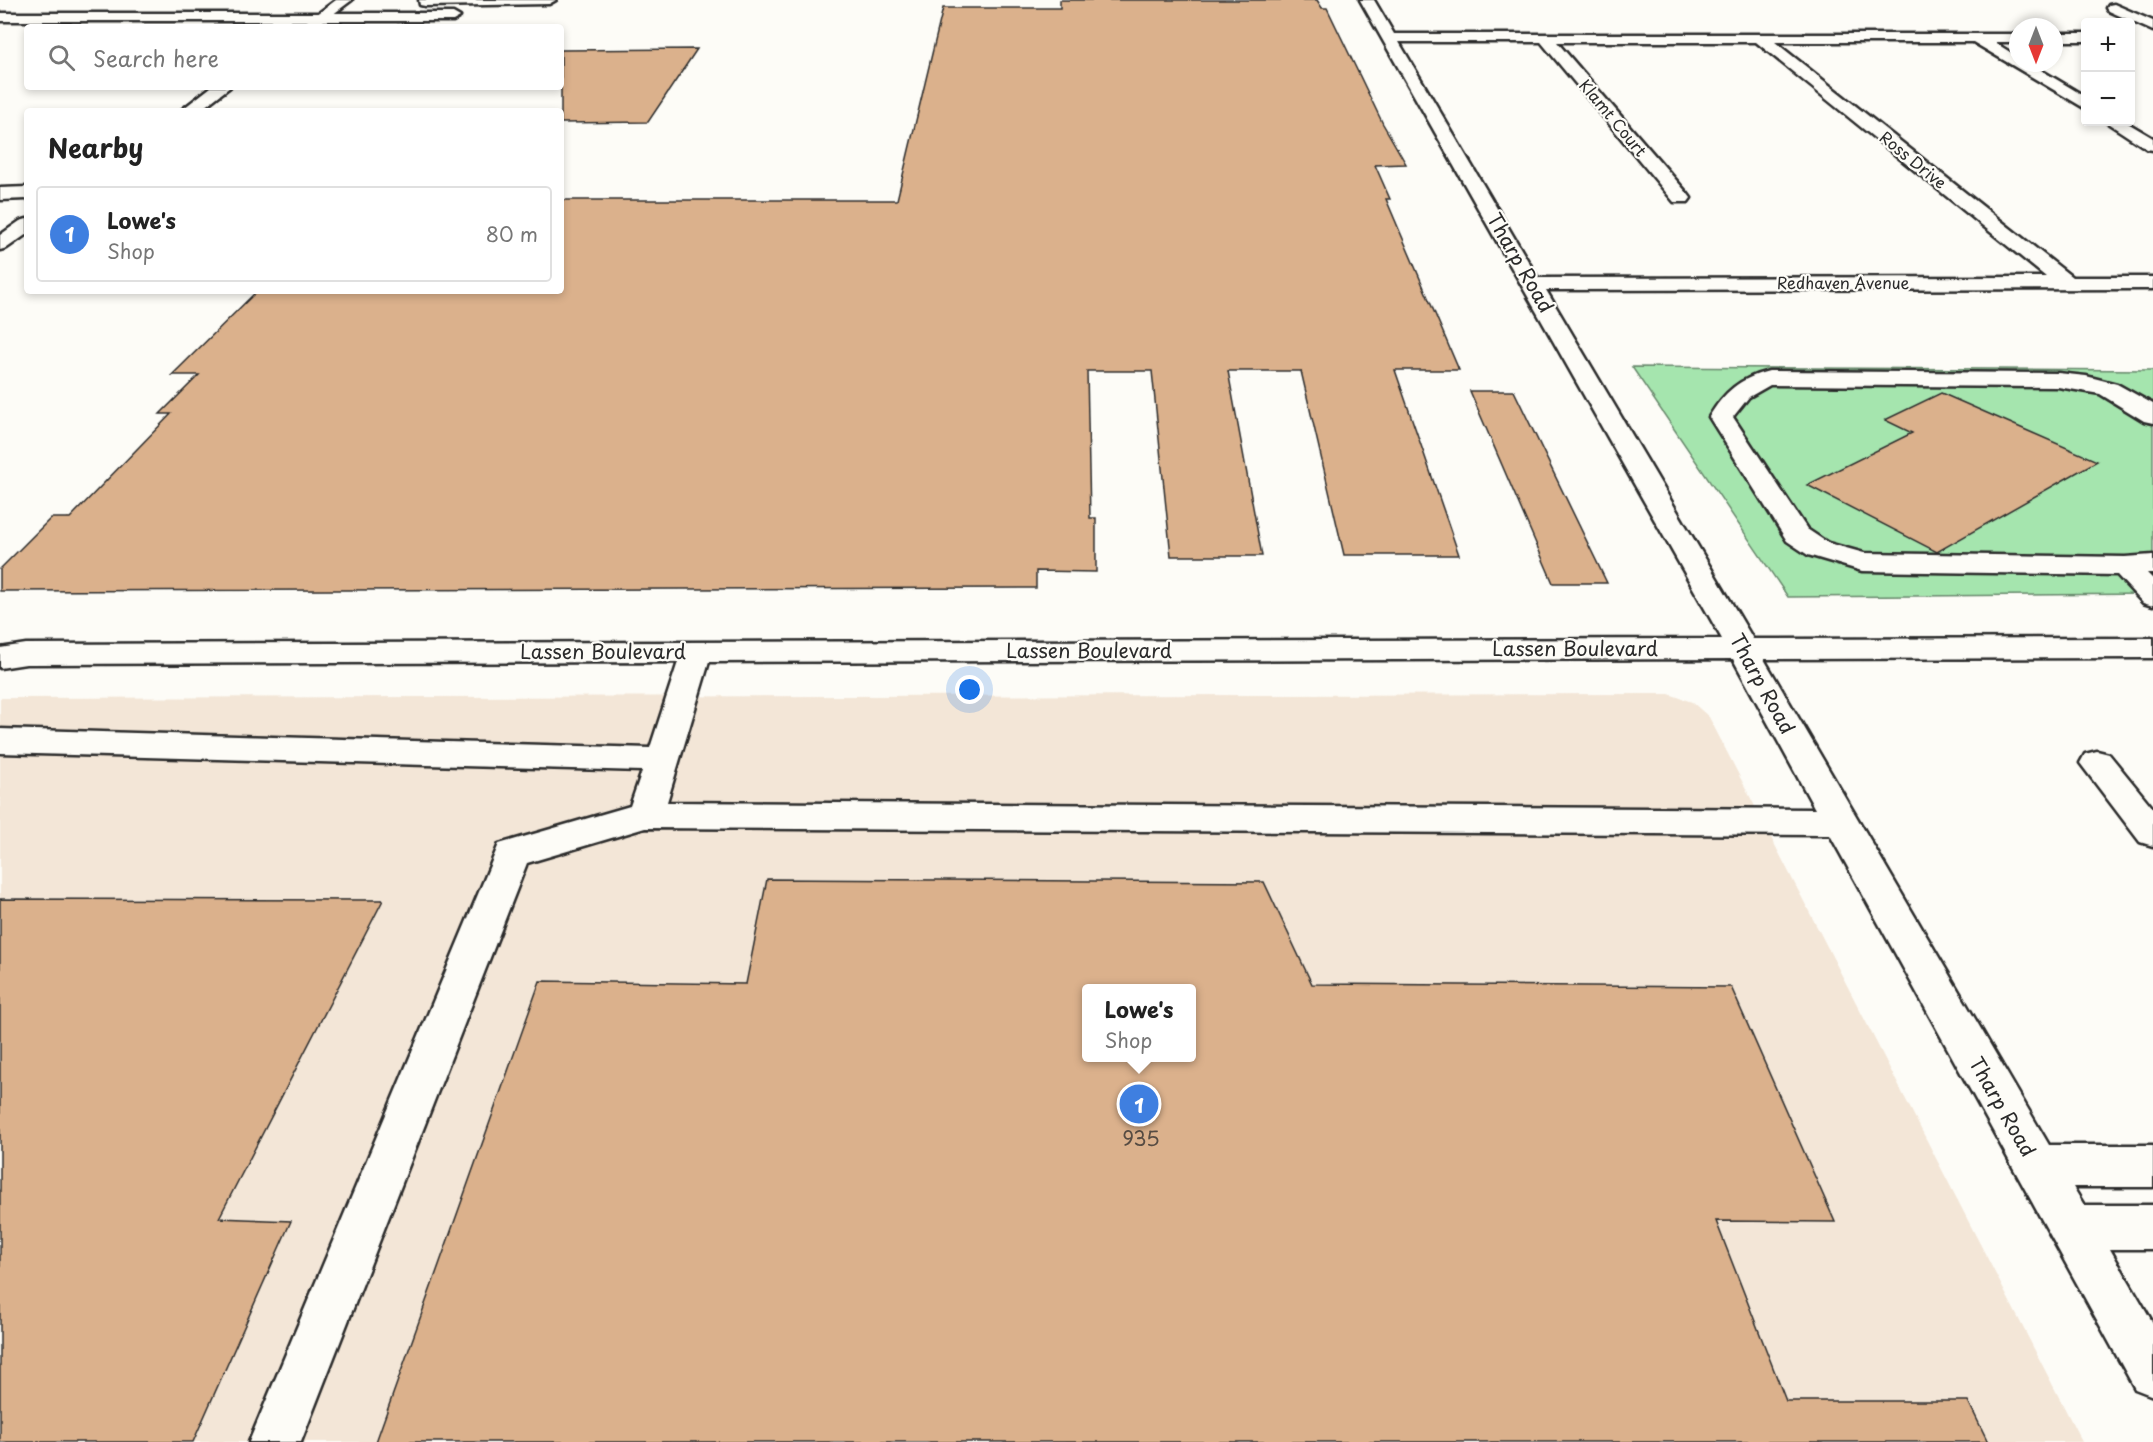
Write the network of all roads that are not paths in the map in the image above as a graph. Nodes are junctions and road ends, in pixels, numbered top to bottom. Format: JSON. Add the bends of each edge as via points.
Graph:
{"nodes":[{"id":1,"x":549,"y":0,"type":"edge"},
{"id":2,"x":1367,"y":0,"type":"edge"},
{"id":3,"x":343,"y":1,"type":"edge"},
{"id":4,"x":415,"y":1,"type":"edge"},
{"id":5,"x":364,"y":2,"type":"dead end"},
{"id":6,"x":2114,"y":8,"type":"dead end"},
{"id":7,"x":0,"y":17,"type":"edge"},
{"id":8,"x":321,"y":17,"type":"junction"},
{"id":9,"x":453,"y":17,"type":"dead end"},
{"id":10,"x":311,"y":24,"type":"edge"},
{"id":11,"x":2149,"y":34,"type":"edge"},
{"id":12,"x":2063,"y":37,"type":"edge"},
{"id":13,"x":2081,"y":37,"type":"edge"},
{"id":14,"x":1389,"y":38,"type":"junction"},
{"id":15,"x":1545,"y":38,"type":"junction"},
{"id":16,"x":1760,"y":38,"type":"junction"},
{"id":17,"x":1976,"y":38,"type":"junction"},
{"id":18,"x":2009,"y":38,"type":"edge"},
{"id":19,"x":218,"y":90,"type":"edge"},
{"id":20,"x":2081,"y":102,"type":"edge"},
{"id":21,"x":192,"y":108,"type":"edge"},
{"id":22,"x":2122,"y":126,"type":"edge"},
{"id":23,"x":2153,"y":145,"type":"edge"},
{"id":24,"x":24,"y":193,"type":"edge"},
{"id":25,"x":0,"y":194,"type":"edge"},
{"id":26,"x":1681,"y":198,"type":"dead end"},
{"id":27,"x":24,"y":227,"type":"edge"},
{"id":28,"x":0,"y":244,"type":"edge"},
{"id":29,"x":2067,"y":283,"type":"junction"},
{"id":30,"x":2153,"y":283,"type":"edge"},
{"id":31,"x":1533,"y":284,"type":"junction"},
{"id":32,"x":2153,"y":416,"type":"edge"},
{"id":33,"x":2139,"y":565,"type":"edge"},
{"id":34,"x":2153,"y":597,"type":"edge"},
{"id":35,"x":1743,"y":648,"type":"junction"},
{"id":36,"x":2153,"y":648,"type":"edge"},
{"id":37,"x":698,"y":652,"type":"junction"},
{"id":38,"x":9,"y":654,"type":"edge"},
{"id":39,"x":0,"y":741,"type":"edge"},
{"id":40,"x":662,"y":760,"type":"junction"},
{"id":41,"x":2097,"y":764,"type":"dead end"},
{"id":42,"x":645,"y":814,"type":"junction"},
{"id":43,"x":1840,"y":822,"type":"junction"},
{"id":44,"x":2153,"y":833,"type":"edge"},
{"id":45,"x":2036,"y":1166,"type":"junction"},
{"id":46,"x":2153,"y":1166,"type":"edge"},
{"id":47,"x":2071,"y":1227,"type":"junction"},
{"id":48,"x":2153,"y":1227,"type":"edge"},
{"id":49,"x":2153,"y":1371,"type":"edge"},
{"id":50,"x":275,"y":1442,"type":"edge"}],
"edges":[{"from":1,"to":4,"type":"street"},
{"from":2,"to":14,"type":"street","name":"Tharp Road"},
{"from":3,"to":5,"type":"street"},
{"from":3,"to":8,"type":"street"},
{"from":6,"to":11,"type":"street"},
{"from":7,"to":8,"type":"street"},
{"from":8,"to":9,"type":"street"},
{"from":8,"to":10,"type":"street"},
{"from":12,"to":13,"type":"street"},
{"from":14,"to":15,"type":"street"},
{"from":14,"to":31,"type":"street","name":"Tharp Road"},
{"from":15,"to":16,"type":"street"},
{"from":15,"to":26,"type":"street","name":"Klamt Court"},
{"from":16,"to":17,"type":"street"},
{"from":16,"to":29,"type":"street","name":"Ross Drive"},
{"from":17,"to":18,"type":"street"},
{"from":17,"to":20,"type":"street"},
{"from":19,"to":21,"type":"street"},
{"from":22,"to":23,"type":"street"},
{"from":24,"to":25,"type":"street"},
{"from":27,"to":28,"type":"street"},
{"from":29,"to":30,"type":"street","name":"Redhaven Avenue"},
{"from":29,"to":31,"type":"street","name":"Redhaven Avenue"},
{"from":31,"to":35,"type":"street","name":"Tharp Road"},
{"from":32,"to":33,"type":"street","via":[[2130,399],[2093,383],[1769,378],[1755,381],[1743,390],[1721,417],[1797,535],[1818,549],[1862,562]]},
{"from":33,"to":34,"type":"street"},
{"from":35,"to":36,"type":"street","name":"Lassen Boulevard"},
{"from":35,"to":37,"type":"street","name":"Lassen Boulevard"},
{"from":35,"to":43,"type":"street","name":"Tharp Road"},
{"from":37,"to":38,"type":"street","name":"Lassen Boulevard"},
{"from":37,"to":40,"type":"street"},
{"from":39,"to":40,"type":"street"},
{"from":40,"to":42,"type":"street"},
{"from":41,"to":44,"type":"street"},
{"from":42,"to":43,"type":"street"},
{"from":42,"to":50,"type":"street","via":[[512,854]]},
{"from":43,"to":45,"type":"street","name":"Tharp Road"},
{"from":45,"to":46,"type":"street"},
{"from":45,"to":47,"type":"street","name":"Tharp Road"},
{"from":47,"to":48,"type":"street"},
{"from":47,"to":49,"type":"street","name":"Tharp Road"}]}
